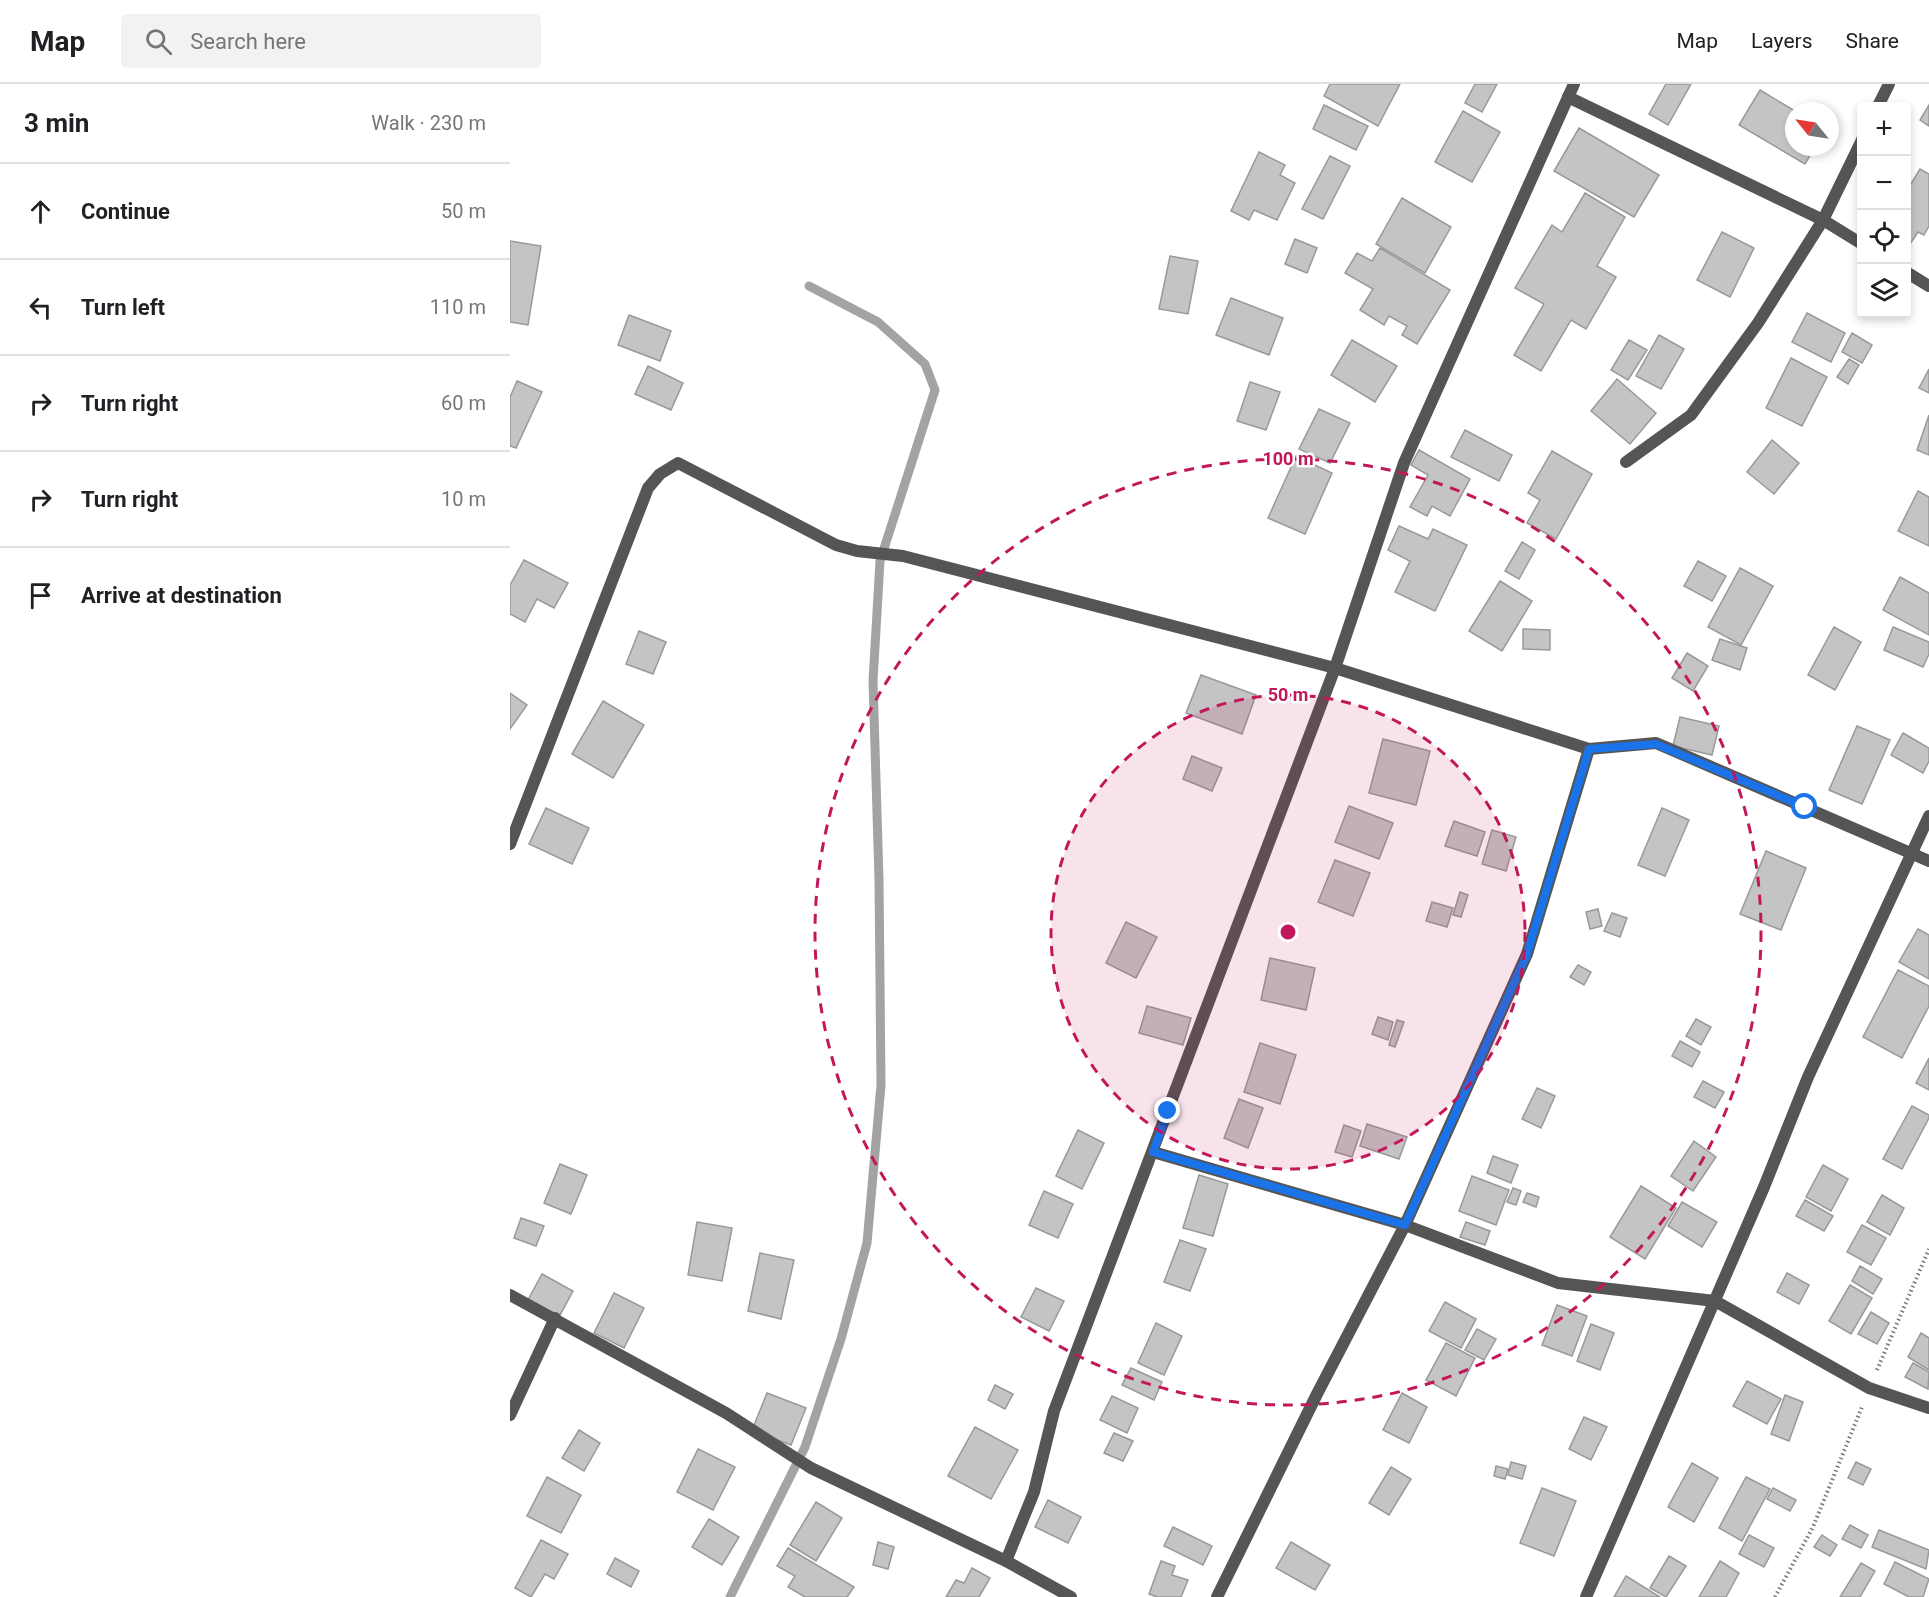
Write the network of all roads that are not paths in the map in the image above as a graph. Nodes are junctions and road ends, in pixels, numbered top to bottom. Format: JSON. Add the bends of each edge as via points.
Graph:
{"nodes":[{"id":1,"x":1574,"y":84,"type":"edge"},
{"id":2,"x":1889,"y":84,"type":"edge"},
{"id":3,"x":1568,"y":98,"type":"junction"},
{"id":4,"x":1880,"y":102,"type":"edge"},
{"id":5,"x":1857,"y":150,"type":"edge"},
{"id":6,"x":1823,"y":220,"type":"junction"},
{"id":7,"x":1857,"y":241,"type":"edge"},
{"id":8,"x":1911,"y":275,"type":"edge"},
{"id":9,"x":1929,"y":286,"type":"edge"},
{"id":10,"x":1626,"y":462,"type":"dead end"},
{"id":11,"x":1335,"y":668,"type":"junction"},
{"id":12,"x":1589,"y":749,"type":"junction"},
{"id":13,"x":1929,"y":816,"type":"edge"},
{"id":14,"x":510,"y":844,"type":"edge"},
{"id":15,"x":1912,"y":853,"type":"junction"},
{"id":16,"x":1929,"y":861,"type":"edge"},
{"id":17,"x":1153,"y":1152,"type":"junction"},
{"id":18,"x":1405,"y":1225,"type":"junction"},
{"id":19,"x":510,"y":1295,"type":"edge"},
{"id":20,"x":1715,"y":1301,"type":"junction"},
{"id":21,"x":555,"y":1318,"type":"junction"},
{"id":22,"x":1929,"y":1408,"type":"edge"},
{"id":23,"x":510,"y":1415,"type":"edge"},
{"id":24,"x":1006,"y":1561,"type":"junction"},
{"id":25,"x":1071,"y":1597,"type":"edge"},
{"id":26,"x":1217,"y":1597,"type":"edge"},
{"id":27,"x":1586,"y":1597,"type":"edge"}],
"edges":[{"from":1,"to":3,"type":"street"},
{"from":2,"to":4,"type":"street"},
{"from":3,"to":6,"type":"street"},
{"from":3,"to":11,"type":"street","via":[[1404,463]]},
{"from":5,"to":6,"type":"street"},
{"from":6,"to":7,"type":"street"},
{"from":6,"to":10,"type":"street","via":[[1758,323],[1691,415]]},
{"from":8,"to":9,"type":"street"},
{"from":11,"to":12,"type":"street"},
{"from":11,"to":14,"type":"street","via":[[903,556],[836,545],[678,463],[660,474],[648,488]]},
{"from":11,"to":17,"type":"street"},
{"from":12,"to":15,"type":"street","via":[[1656,744]]},
{"from":12,"to":18,"type":"street","via":[[1527,954]]},
{"from":13,"to":15,"type":"street"},
{"from":15,"to":16,"type":"street"},
{"from":15,"to":20,"type":"street","via":[[1808,1077]]},
{"from":17,"to":18,"type":"street"},
{"from":17,"to":24,"type":"street","via":[[1054,1412],[1034,1492]]},
{"from":18,"to":20,"type":"street","via":[[1558,1283]]},
{"from":18,"to":26,"type":"street"},
{"from":19,"to":21,"type":"street"},
{"from":20,"to":22,"type":"street","via":[[1869,1388]]},
{"from":20,"to":27,"type":"street"},
{"from":21,"to":23,"type":"street"},
{"from":21,"to":24,"type":"street","via":[[726,1413],[811,1468]]},
{"from":24,"to":25,"type":"street"}]}
